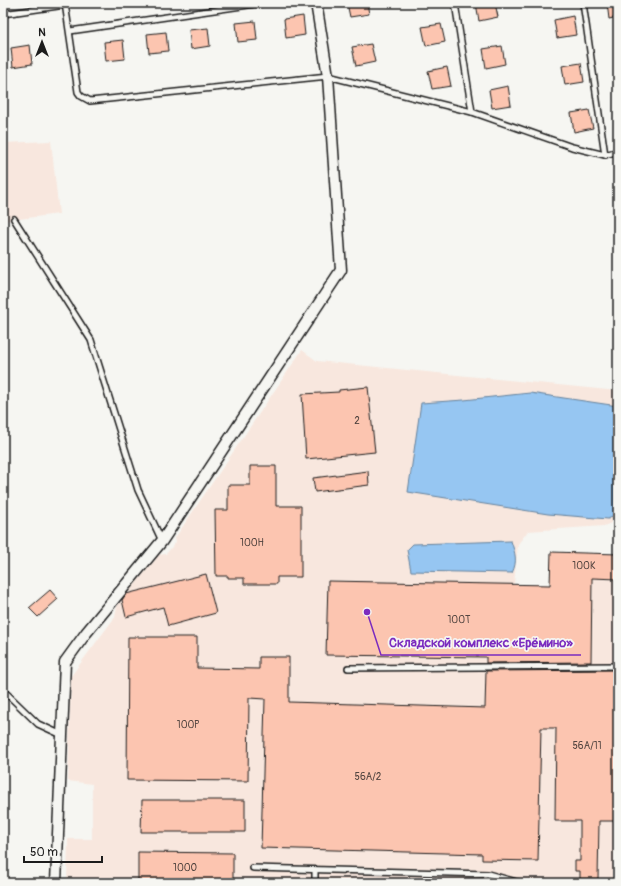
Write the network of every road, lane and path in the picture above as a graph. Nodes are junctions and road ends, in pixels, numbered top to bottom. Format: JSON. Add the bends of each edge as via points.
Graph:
{"nodes":[{"id":1,"x":263,"y":3,"type":"edge"},
{"id":2,"x":316,"y":3,"type":"edge"},
{"id":3,"x":455,"y":3,"type":"edge"},
{"id":4,"x":583,"y":3,"type":"edge"},
{"id":5,"x":65,"y":4,"type":"edge"},
{"id":6,"x":3,"y":14,"type":"edge"},
{"id":7,"x":70,"y":31,"type":"junction"},
{"id":8,"x":328,"y":76,"type":"junction"},
{"id":9,"x":472,"y":112,"type":"junction"},
{"id":10,"x":618,"y":151,"type":"edge"},
{"id":11,"x":605,"y":155,"type":"junction"},
{"id":12,"x":14,"y":219,"type":"dead end"},
{"id":13,"x":162,"y":541,"type":"junction"},
{"id":14,"x":618,"y":666,"type":"edge"},
{"id":15,"x":348,"y":668,"type":"dead end"},
{"id":16,"x":3,"y":690,"type":"edge"},
{"id":17,"x":62,"y":735,"type":"junction"},
{"id":18,"x":253,"y":868,"type":"dead end"},
{"id":19,"x":315,"y":871,"type":"junction"},
{"id":20,"x":56,"y":883,"type":"edge"},
{"id":21,"x":315,"y":883,"type":"edge"},
{"id":22,"x":520,"y":883,"type":"edge"}],
"edges":[{"from":1,"to":7,"type":"lane"},
{"from":2,"to":8,"type":"street"},
{"from":3,"to":9,"type":"lane"},
{"from":4,"to":11,"type":"lane"},
{"from":5,"to":6,"type":"lane"},
{"from":5,"to":7,"type":"lane"},
{"from":7,"to":8,"type":"lane","via":[[78,92],[90,101]]},
{"from":8,"to":9,"type":"lane"},
{"from":8,"to":13,"type":"street","via":[[341,270]]},
{"from":9,"to":11,"type":"lane","via":[[572,147]]},
{"from":10,"to":11,"type":"lane"},
{"from":12,"to":13,"type":"lane","via":[[91,340],[138,490]]},
{"from":13,"to":17,"type":"street","via":[[65,662]]},
{"from":14,"to":15,"type":"lane"},
{"from":16,"to":17,"type":"lane","via":[[38,724]]},
{"from":17,"to":20,"type":"street"},
{"from":18,"to":19,"type":"lane"},
{"from":19,"to":21,"type":"lane"},
{"from":19,"to":22,"type":"lane","via":[[488,874]]}]}
